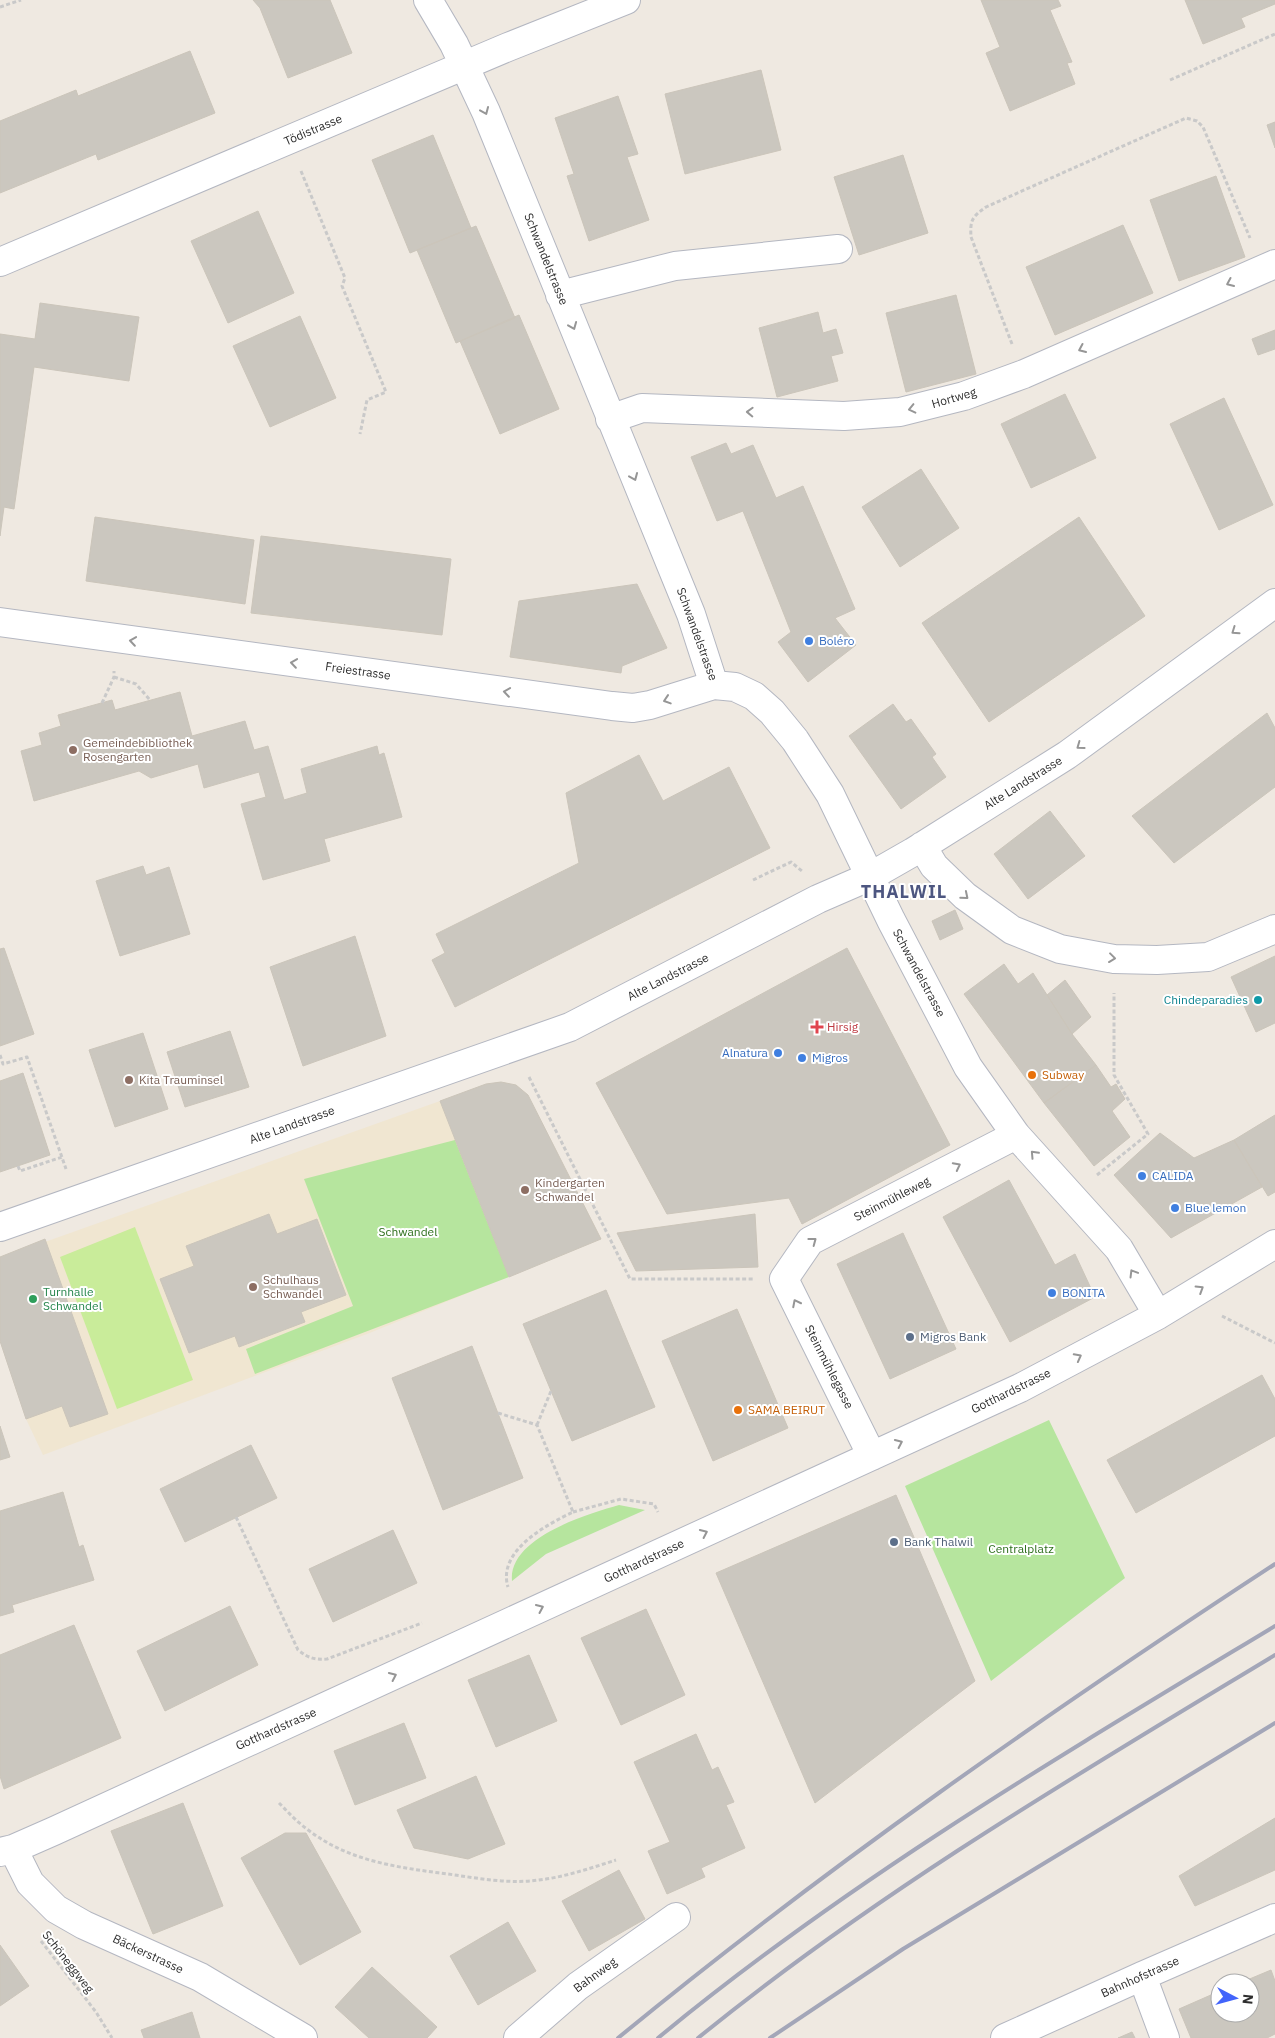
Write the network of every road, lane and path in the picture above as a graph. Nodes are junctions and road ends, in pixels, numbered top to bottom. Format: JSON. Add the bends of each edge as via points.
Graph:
{"nodes":[{"id":1,"x":21,"y":0,"type":"edge"},
{"id":2,"x":428,"y":0,"type":"edge"},
{"id":3,"x":626,"y":0,"type":"edge"},
{"id":4,"x":0,"y":7,"type":"edge"},
{"id":5,"x":1275,"y":34,"type":"edge"},
{"id":6,"x":465,"y":67,"type":"junction"},
{"id":7,"x":1170,"y":80,"type":"dead end"},
{"id":8,"x":298,"y":164,"type":"dead end"},
{"id":9,"x":838,"y":249,"type":"dead end"},
{"id":10,"x":0,"y":262,"type":"edge"},
{"id":11,"x":1269,"y":266,"type":"edge"},
{"id":12,"x":560,"y":294,"type":"junction"},
{"id":13,"x":1024,"y":374,"type":"junction"},
{"id":14,"x":610,"y":420,"type":"junction"},
{"id":15,"x":360,"y":434,"type":"dead end"},
{"id":16,"x":1275,"y":603,"type":"edge"},
{"id":17,"x":0,"y":622,"type":"edge"},
{"id":18,"x":114,"y":668,"type":"dead end"},
{"id":19,"x":114,"y":677,"type":"junction"},
{"id":20,"x":714,"y":685,"type":"junction"},
{"id":21,"x":150,"y":700,"type":"dead end"},
{"id":22,"x":102,"y":703,"type":"dead end"},
{"id":23,"x":922,"y":846,"type":"junction"},
{"id":24,"x":807,"y":874,"type":"dead end"},
{"id":25,"x":871,"y":876,"type":"junction"},
{"id":26,"x":753,"y":880,"type":"dead end"},
{"id":27,"x":1275,"y":930,"type":"edge"},
{"id":28,"x":1114,"y":959,"type":"junction"},
{"id":29,"x":0,"y":1055,"type":"edge"},
{"id":30,"x":527,"y":1072,"type":"dead end"},
{"id":31,"x":1016,"y":1135,"type":"junction"},
{"id":32,"x":62,"y":1157,"type":"junction"},
{"id":33,"x":18,"y":1166,"type":"dead end"},
{"id":34,"x":1096,"y":1176,"type":"dead end"},
{"id":35,"x":78,"y":1200,"type":"junction"},
{"id":36,"x":0,"y":1227,"type":"edge"},
{"id":37,"x":1275,"y":1244,"type":"edge"},
{"id":38,"x":784,"y":1279,"type":"junction"},
{"id":39,"x":1213,"y":1312,"type":"dead end"},
{"id":40,"x":1158,"y":1315,"type":"junction"},
{"id":41,"x":1275,"y":1342,"type":"edge"},
{"id":42,"x":551,"y":1391,"type":"dead end"},
{"id":43,"x":498,"y":1413,"type":"dead end"},
{"id":44,"x":538,"y":1425,"type":"junction"},
{"id":45,"x":872,"y":1456,"type":"junction"},
{"id":46,"x":573,"y":1512,"type":"junction"},
{"id":47,"x":658,"y":1512,"type":"dead end"},
{"id":48,"x":236,"y":1517,"type":"dead end"},
{"id":49,"x":509,"y":1590,"type":"dead end"},
{"id":50,"x":426,"y":1622,"type":"dead end"},
{"id":51,"x":279,"y":1803,"type":"dead end"},
{"id":52,"x":6,"y":1850,"type":"edge"},
{"id":53,"x":616,"y":1860,"type":"dead end"},
{"id":54,"x":676,"y":1917,"type":"dead end"},
{"id":55,"x":1275,"y":1918,"type":"edge"},
{"id":56,"x":38,"y":1937,"type":"dead end"},
{"id":57,"x":1142,"y":1976,"type":"junction"},
{"id":58,"x":112,"y":2038,"type":"edge"},
{"id":59,"x":303,"y":2038,"type":"edge"},
{"id":60,"x":518,"y":2038,"type":"edge"},
{"id":61,"x":1005,"y":2038,"type":"edge"},
{"id":62,"x":1165,"y":2038,"type":"edge"}],
"edges":[{"from":1,"to":4,"type":"path"},
{"from":2,"to":6,"type":"street","name":"Schwandelstrasse"},
{"from":3,"to":6,"type":"street","name":"Tödistrasse"},
{"from":5,"to":7,"type":"path"},
{"from":6,"to":10,"type":"street","name":"Tödistrasse"},
{"from":6,"to":12,"type":"street","name":"Schwandelstrasse","one_way":true},
{"from":8,"to":15,"type":"path","via":[[345,278],[342,286],[386,392],[367,400]]},
{"from":9,"to":12,"type":"street","via":[[675,266]]},
{"from":11,"to":13,"type":"street","name":"Hortweg","one_way":true},
{"from":11,"to":13,"type":"path","via":[[1204,127],[1186,118],[986,207],[974,216],[970,225],[971,237]]},
{"from":12,"to":14,"type":"street","name":"Schwandelstrasse","one_way":true},
{"from":13,"to":14,"type":"street","name":"Hortweg","one_way":true,"via":[[964,396],[900,412],[844,416],[642,408]]},
{"from":14,"to":20,"type":"street","name":"Schwandelstrasse","one_way":true,"via":[[691,614]]},
{"from":16,"to":23,"type":"street","name":"Alte Landstrasse","one_way":true,"via":[[1067,755]]},
{"from":20,"to":17,"type":"street","name":"Freiestrasse","one_way":true,"via":[[642,707],[612,706]]},
{"from":18,"to":19,"type":"path"},
{"from":19,"to":21,"type":"path","via":[[136,684]]},
{"from":19,"to":22,"type":"path"},
{"from":20,"to":25,"type":"street","name":"Schwandelstrasse","via":[[754,696],[772,712],[795,740],[830,794]]},
{"from":23,"to":25,"type":"street","name":"Alte Landstrasse"},
{"from":23,"to":28,"type":"street","one_way":true,"via":[[934,866],[965,896],[1012,930],[1060,949]]},
{"from":24,"to":26,"type":"path","via":[[790,862]]},
{"from":25,"to":31,"type":"street","name":"Schwandelstrasse","via":[[968,1067]]},
{"from":25,"to":35,"type":"street","name":"Alte Landstrasse","via":[[818,899],[570,1027]]},
{"from":27,"to":28,"type":"street","via":[[1208,957]]},
{"from":28,"to":34,"type":"path","via":[[1114,1075],[1148,1134]]},
{"from":29,"to":32,"type":"path","via":[[3,1064],[27,1057]]},
{"from":30,"to":38,"type":"path","via":[[630,1279]]},
{"from":38,"to":31,"type":"street","name":"Steinmühleweg","one_way":true,"via":[[810,1241]]},
{"from":40,"to":31,"type":"street","name":"Schwandelstrasse","one_way":true,"via":[[1119,1249]]},
{"from":32,"to":33,"type":"path","via":[[20,1171]]},
{"from":32,"to":35,"type":"path"},
{"from":35,"to":36,"type":"street","name":"Alte Landstrasse"},
{"from":40,"to":37,"type":"street","name":"Gotthardstrasse","one_way":true},
{"from":45,"to":38,"type":"street","name":"Steinmühlegasse","one_way":true},
{"from":39,"to":41,"type":"path"},
{"from":45,"to":40,"type":"street","name":"Gotthardstrasse","one_way":true,"via":[[1020,1388]]},
{"from":42,"to":44,"type":"path"},
{"from":43,"to":44,"type":"path"},
{"from":44,"to":46,"type":"path"},
{"from":52,"to":45,"type":"street","name":"Gotthardstrasse","one_way":true},
{"from":46,"to":47,"type":"path","via":[[621,1499],[654,1504]]},
{"from":46,"to":49,"type":"path","via":[[548,1524],[522,1546],[509,1562],[506,1581]]},
{"from":48,"to":50,"type":"path","via":[[298,1650],[306,1657],[327,1659]]},
{"from":51,"to":53,"type":"path","via":[[307,1830],[327,1842],[365,1860],[398,1867],[510,1881],[567,1875]]},
{"from":52,"to":59,"type":"street","name":"Bäckerstrasse","via":[[30,1883],[56,1908],[200,1977]]},
{"from":54,"to":60,"type":"street","name":"Bahnweg","via":[[578,1986]]},
{"from":55,"to":57,"type":"street","name":"Bahnhofstrasse"},
{"from":56,"to":58,"type":"path","name":"Schöneggweg"},
{"from":57,"to":61,"type":"street","name":"Bahnhofstrasse"},
{"from":57,"to":62,"type":"street"}]}
